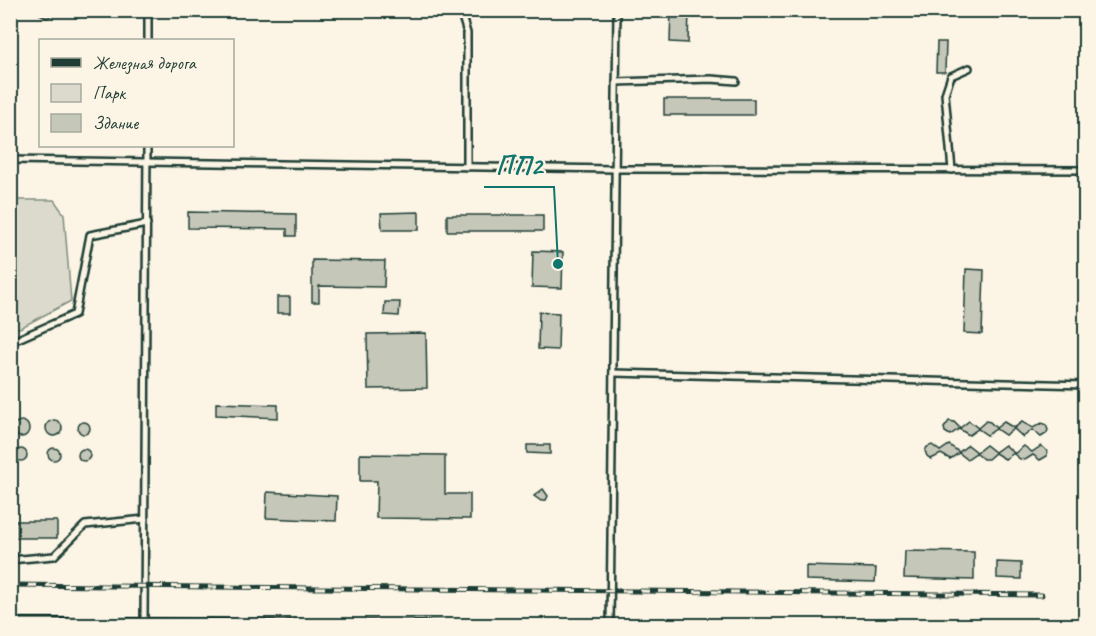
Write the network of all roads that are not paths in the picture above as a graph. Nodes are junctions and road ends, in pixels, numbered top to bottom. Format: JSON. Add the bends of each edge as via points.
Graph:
{"nodes":[{"id":1,"x":148,"y":10,"type":"edge"},
{"id":2,"x":460,"y":10,"type":"edge"},
{"id":3,"x":617,"y":10,"type":"edge"},
{"id":4,"x":148,"y":39,"type":"edge"},
{"id":5,"x":969,"y":68,"type":"dead end"},
{"id":6,"x":736,"y":81,"type":"dead end"},
{"id":7,"x":616,"y":82,"type":"junction"},
{"id":8,"x":147,"y":147,"type":"edge"},
{"id":9,"x":10,"y":159,"type":"edge"},
{"id":10,"x":147,"y":161,"type":"junction"},
{"id":11,"x":467,"y":167,"type":"junction"},
{"id":12,"x":615,"y":169,"type":"junction"},
{"id":13,"x":952,"y":170,"type":"junction"},
{"id":14,"x":1086,"y":170,"type":"edge"},
{"id":15,"x":147,"y":224,"type":"junction"},
{"id":16,"x":10,"y":339,"type":"edge"},
{"id":17,"x":613,"y":373,"type":"junction"},
{"id":18,"x":1086,"y":385,"type":"edge"},
{"id":19,"x":145,"y":519,"type":"junction"},
{"id":20,"x":10,"y":561,"type":"edge"},
{"id":21,"x":10,"y":622,"type":"edge"},
{"id":22,"x":144,"y":624,"type":"edge"},
{"id":23,"x":560,"y":626,"type":"edge"},
{"id":24,"x":610,"y":626,"type":"edge"}],
"edges":[{"from":1,"to":4,"type":"lane"},
{"from":2,"to":11,"type":"lane","via":[[467,33]]},
{"from":3,"to":7,"type":"lane"},
{"from":5,"to":13,"type":"lane","via":[[951,76],[945,94]]},
{"from":6,"to":7,"type":"lane"},
{"from":7,"to":12,"type":"lane"},
{"from":8,"to":10,"type":"lane"},
{"from":9,"to":10,"type":"lane"},
{"from":10,"to":11,"type":"lane"},
{"from":10,"to":15,"type":"lane"},
{"from":11,"to":12,"type":"lane"},
{"from":12,"to":13,"type":"lane"},
{"from":12,"to":17,"type":"lane"},
{"from":13,"to":14,"type":"lane"},
{"from":15,"to":16,"type":"lane","via":[[90,235],[75,314]]},
{"from":15,"to":19,"type":"lane"},
{"from":17,"to":18,"type":"lane"},
{"from":17,"to":24,"type":"lane"},
{"from":19,"to":20,"type":"lane","via":[[85,525],[54,556]]},
{"from":19,"to":22,"type":"lane"},
{"from":21,"to":22,"type":"lane"},
{"from":22,"to":23,"type":"lane"}]}
